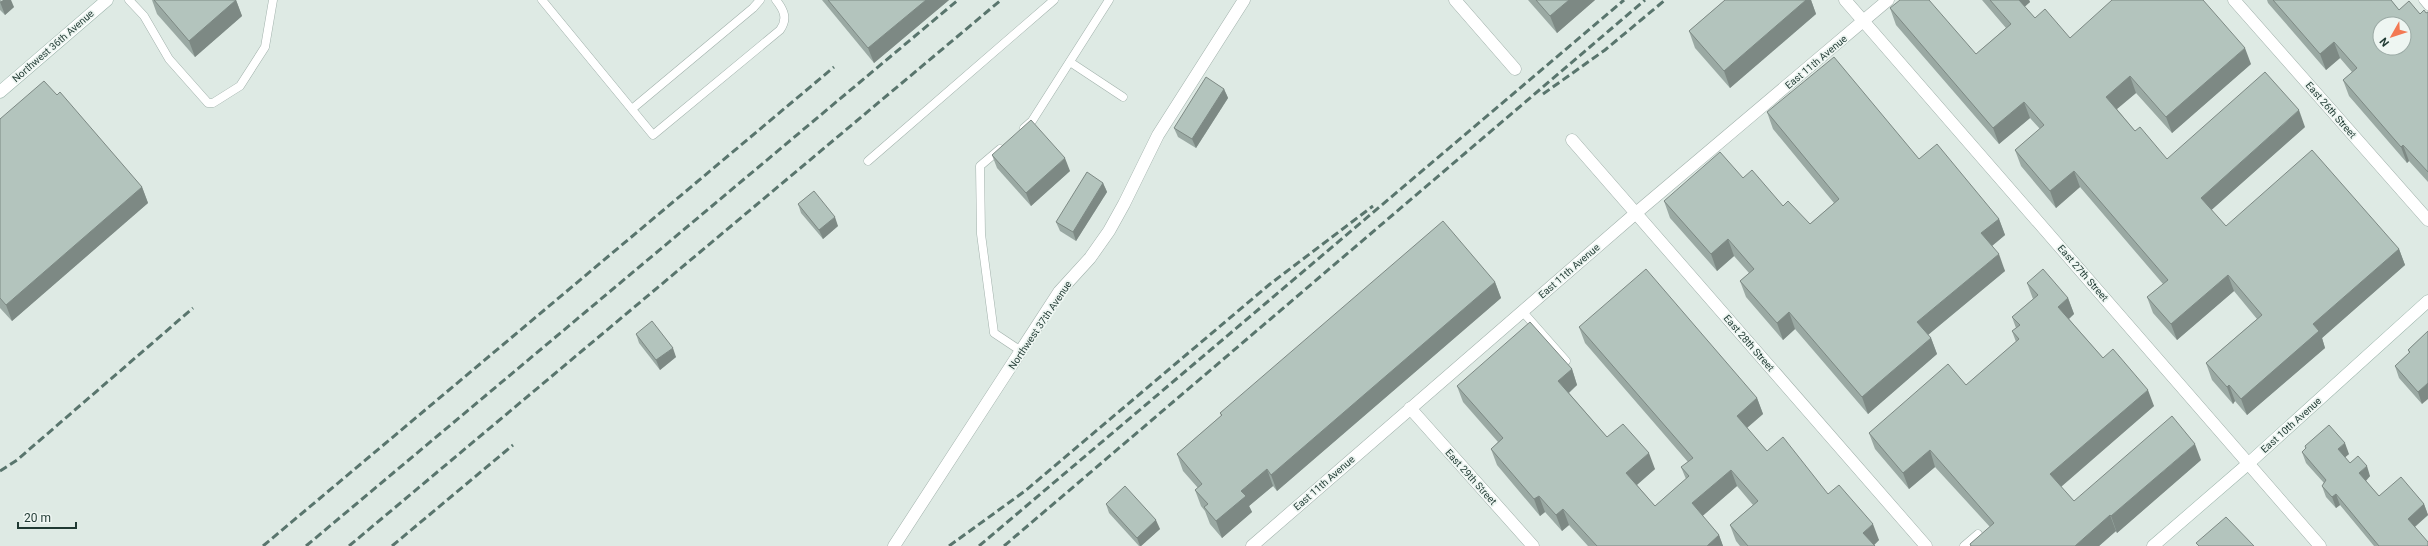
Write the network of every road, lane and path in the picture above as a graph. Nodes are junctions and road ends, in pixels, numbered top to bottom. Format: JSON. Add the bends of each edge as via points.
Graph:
{"nodes":[{"id":1,"x":107,"y":0,"type":"edge"},
{"id":2,"x":129,"y":0,"type":"edge"},
{"id":3,"x":273,"y":0,"type":"edge"},
{"id":4,"x":542,"y":0,"type":"edge"},
{"id":5,"x":760,"y":0,"type":"edge"},
{"id":6,"x":776,"y":0,"type":"edge"},
{"id":7,"x":1054,"y":0,"type":"edge"},
{"id":8,"x":1109,"y":0,"type":"edge"},
{"id":9,"x":1244,"y":0,"type":"edge"},
{"id":10,"x":1455,"y":0,"type":"edge"},
{"id":11,"x":1845,"y":0,"type":"edge"},
{"id":12,"x":1888,"y":0,"type":"edge"},
{"id":13,"x":2234,"y":0,"type":"edge"},
{"id":14,"x":2423,"y":0,"type":"edge"},
{"id":15,"x":2428,"y":6,"type":"edge"},
{"id":16,"x":1864,"y":22,"type":"junction"},
{"id":17,"x":1070,"y":62,"type":"junction"},
{"id":18,"x":1515,"y":69,"type":"dead end"},
{"id":19,"x":0,"y":92,"type":"edge"},
{"id":20,"x":1123,"y":97,"type":"dead end"},
{"id":21,"x":632,"y":109,"type":"junction"},
{"id":22,"x":1572,"y":140,"type":"dead end"},
{"id":23,"x":868,"y":160,"type":"dead end"},
{"id":24,"x":1636,"y":213,"type":"junction"},
{"id":25,"x":2428,"y":220,"type":"edge"},
{"id":26,"x":2428,"y":302,"type":"edge"},
{"id":27,"x":1522,"y":311,"type":"junction"},
{"id":28,"x":1021,"y":351,"type":"junction"},
{"id":29,"x":1566,"y":361,"type":"edge"},
{"id":30,"x":1410,"y":408,"type":"junction"},
{"id":31,"x":2249,"y":463,"type":"junction"},
{"id":32,"x":1978,"y":534,"type":"dead end"},
{"id":33,"x":894,"y":546,"type":"edge"},
{"id":34,"x":1252,"y":546,"type":"edge"},
{"id":35,"x":1533,"y":546,"type":"edge"},
{"id":36,"x":1926,"y":546,"type":"edge"},
{"id":37,"x":1964,"y":546,"type":"edge"},
{"id":38,"x":2153,"y":546,"type":"edge"},
{"id":39,"x":2320,"y":546,"type":"edge"}],
"edges":[{"from":1,"to":19,"type":"street","name":"Northwest 36th Avenue"},
{"from":2,"to":3,"type":"lane","via":[[144,16],[170,59],[208,103],[213,103],[240,86],[265,47]]},
{"from":4,"to":21,"type":"lane"},
{"from":5,"to":21,"type":"lane"},
{"from":6,"to":21,"type":"lane","via":[[785,15],[784,26],[653,135]]},
{"from":7,"to":23,"type":"lane"},
{"from":8,"to":17,"type":"lane"},
{"from":9,"to":28,"type":"street","name":"Northwest 37th Avenue","via":[[1158,134],[1109,231],[1090,258],[1059,292]]},
{"from":10,"to":18,"type":"street"},
{"from":11,"to":16,"type":"street","name":"East 27th Street"},
{"from":12,"to":16,"type":"street","name":"East 11th Avenue"},
{"from":13,"to":25,"type":"street","name":"East 26th Street"},
{"from":14,"to":15,"type":"lane"},
{"from":16,"to":24,"type":"street","name":"East 11th Avenue"},
{"from":16,"to":31,"type":"street","name":"East 27th Street"},
{"from":17,"to":20,"type":"lane"},
{"from":17,"to":28,"type":"lane","via":[[1032,121],[980,166],[981,234],[994,333]]},
{"from":22,"to":24,"type":"street","name":"East 28th Street"},
{"from":24,"to":27,"type":"street","name":"East 11th Avenue"},
{"from":24,"to":36,"type":"street","name":"East 28th Street"},
{"from":26,"to":31,"type":"street","name":"East 10th Avenue"},
{"from":27,"to":29,"type":"lane"},
{"from":27,"to":30,"type":"street","name":"East 11th Avenue"},
{"from":28,"to":33,"type":"street","name":"Northwest 37th Avenue"},
{"from":30,"to":34,"type":"street","name":"East 11th Avenue"},
{"from":30,"to":35,"type":"street","name":"East 29th Street"},
{"from":31,"to":38,"type":"street","name":"East 10th Avenue"},
{"from":31,"to":39,"type":"street","name":"East 27th Street"},
{"from":32,"to":37,"type":"lane"}]}
